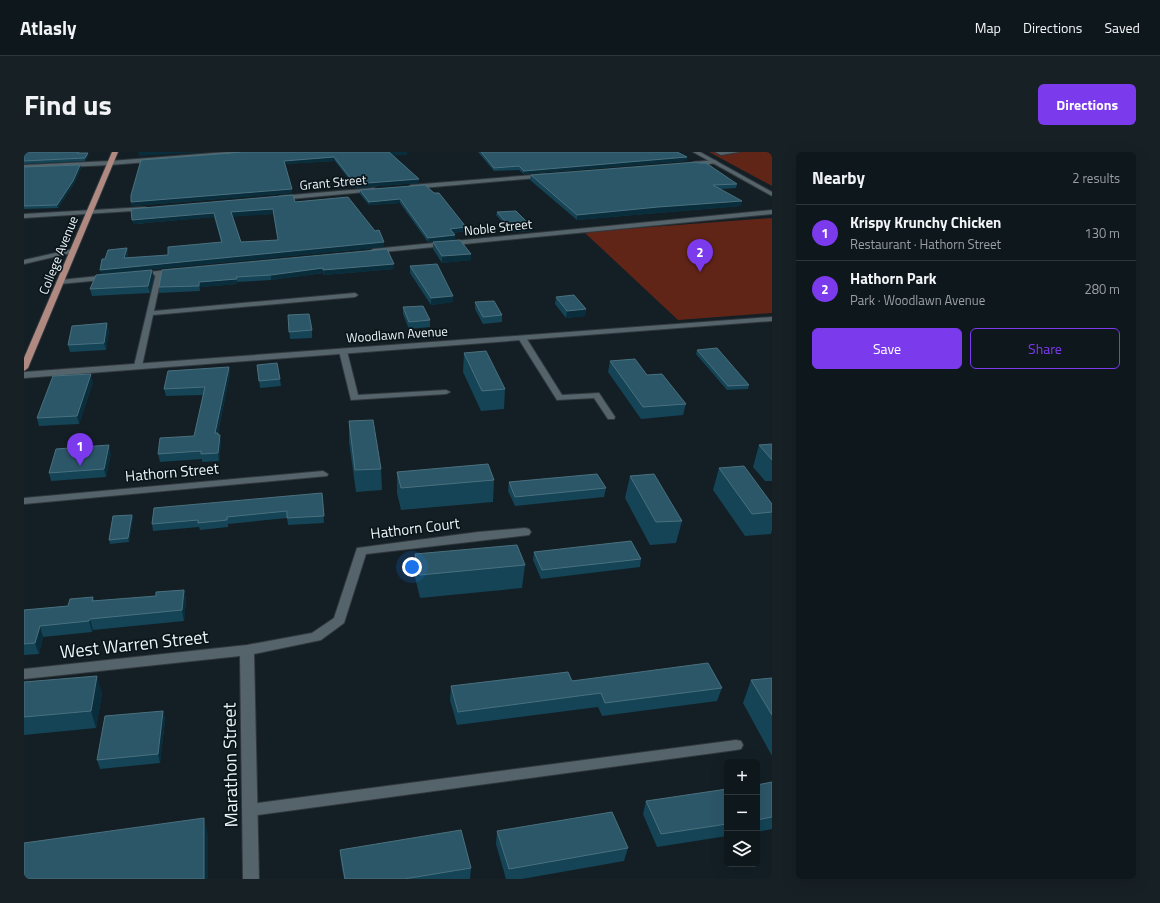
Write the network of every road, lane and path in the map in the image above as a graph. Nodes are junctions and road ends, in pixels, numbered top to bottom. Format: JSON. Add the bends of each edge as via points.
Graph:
{"nodes":[{"id":1,"x":115,"y":152,"type":"edge"},
{"id":2,"x":247,"y":152,"type":"edge"},
{"id":3,"x":696,"y":152,"type":"edge"},
{"id":4,"x":717,"y":152,"type":"edge"},
{"id":5,"x":737,"y":152,"type":"edge"},
{"id":6,"x":714,"y":162,"type":"junction"},
{"id":7,"x":110,"y":163,"type":"junction"},
{"id":8,"x":683,"y":165,"type":"edge"},
{"id":9,"x":24,"y":167,"type":"edge"},
{"id":10,"x":556,"y":175,"type":"edge"},
{"id":11,"x":405,"y":188,"type":"edge"},
{"id":12,"x":381,"y":190,"type":"edge"},
{"id":13,"x":772,"y":194,"type":"edge"},
{"id":14,"x":270,"y":199,"type":"edge"},
{"id":15,"x":151,"y":208,"type":"edge"},
{"id":16,"x":772,"y":212,"type":"edge"},
{"id":17,"x":88,"y":213,"type":"junction"},
{"id":18,"x":24,"y":216,"type":"edge"},
{"id":19,"x":73,"y":251,"type":"junction"},
{"id":20,"x":363,"y":252,"type":"edge"},
{"id":21,"x":24,"y":262,"type":"edge"},
{"id":22,"x":182,"y":270,"type":"edge"},
{"id":23,"x":159,"y":272,"type":"junction"},
{"id":24,"x":129,"y":276,"type":"edge"},
{"id":25,"x":114,"y":277,"type":"edge"},
{"id":26,"x":60,"y":282,"type":"junction"},
{"id":27,"x":356,"y":295,"type":"dead end"},
{"id":28,"x":150,"y":313,"type":"junction"},
{"id":29,"x":772,"y":319,"type":"edge"},
{"id":30,"x":522,"y":338,"type":"junction"},
{"id":31,"x":343,"y":351,"type":"junction"},
{"id":32,"x":138,"y":366,"type":"junction"},
{"id":33,"x":24,"y":368,"type":"edge"},
{"id":34,"x":24,"y":375,"type":"edge"},
{"id":35,"x":446,"y":392,"type":"dead end"},
{"id":36,"x":611,"y":417,"type":"dead end"},
{"id":37,"x":323,"y":474,"type":"dead end"},
{"id":38,"x":24,"y":501,"type":"edge"},
{"id":39,"x":525,"y":532,"type":"dead end"},
{"id":40,"x":247,"y":650,"type":"junction"},
{"id":41,"x":24,"y":674,"type":"edge"},
{"id":42,"x":736,"y":745,"type":"dead end"},
{"id":43,"x":250,"y":810,"type":"junction"},
{"id":44,"x":251,"y":879,"type":"edge"}],
"edges":[{"from":1,"to":7,"type":"main road","name":"College Avenue"},
{"from":2,"to":7,"type":"street"},
{"from":3,"to":6,"type":"street"},
{"from":4,"to":5,"type":"lane"},
{"from":6,"to":8,"type":"street"},
{"from":6,"to":13,"type":"street"},
{"from":7,"to":9,"type":"street"},
{"from":7,"to":17,"type":"main road","name":"College Avenue"},
{"from":10,"to":11,"type":"street"},
{"from":12,"to":14,"type":"street","name":"Grant Street"},
{"from":15,"to":17,"type":"street"},
{"from":16,"to":20,"type":"street","name":"Noble Street"},
{"from":17,"to":18,"type":"street"},
{"from":17,"to":19,"type":"main road","name":"College Avenue"},
{"from":19,"to":21,"type":"street"},
{"from":19,"to":26,"type":"main road","name":"College Avenue"},
{"from":22,"to":23,"type":"street"},
{"from":23,"to":24,"type":"street"},
{"from":23,"to":28,"type":"lane"},
{"from":25,"to":26,"type":"street"},
{"from":26,"to":33,"type":"main road","name":"College Avenue"},
{"from":27,"to":28,"type":"lane"},
{"from":28,"to":32,"type":"lane"},
{"from":29,"to":30,"type":"street","name":"Woodlawn Avenue"},
{"from":30,"to":31,"type":"street","name":"Woodlawn Avenue"},
{"from":30,"to":36,"type":"lane","via":[[560,398],[596,395]]},
{"from":31,"to":32,"type":"street","name":"Woodlawn Avenue"},
{"from":31,"to":35,"type":"lane","via":[[354,398]]},
{"from":32,"to":34,"type":"street","name":"Woodlawn Avenue"},
{"from":37,"to":38,"type":"street","name":"Hathorn Street"},
{"from":39,"to":40,"type":"street","name":"Hathorn Court","via":[[361,551],[340,620],[316,637]]},
{"from":40,"to":41,"type":"street","name":"West Warren Street"},
{"from":40,"to":43,"type":"street","name":"Marathon Street"},
{"from":42,"to":43,"type":"lane"},
{"from":43,"to":44,"type":"street","name":"Marathon Street"}]}
